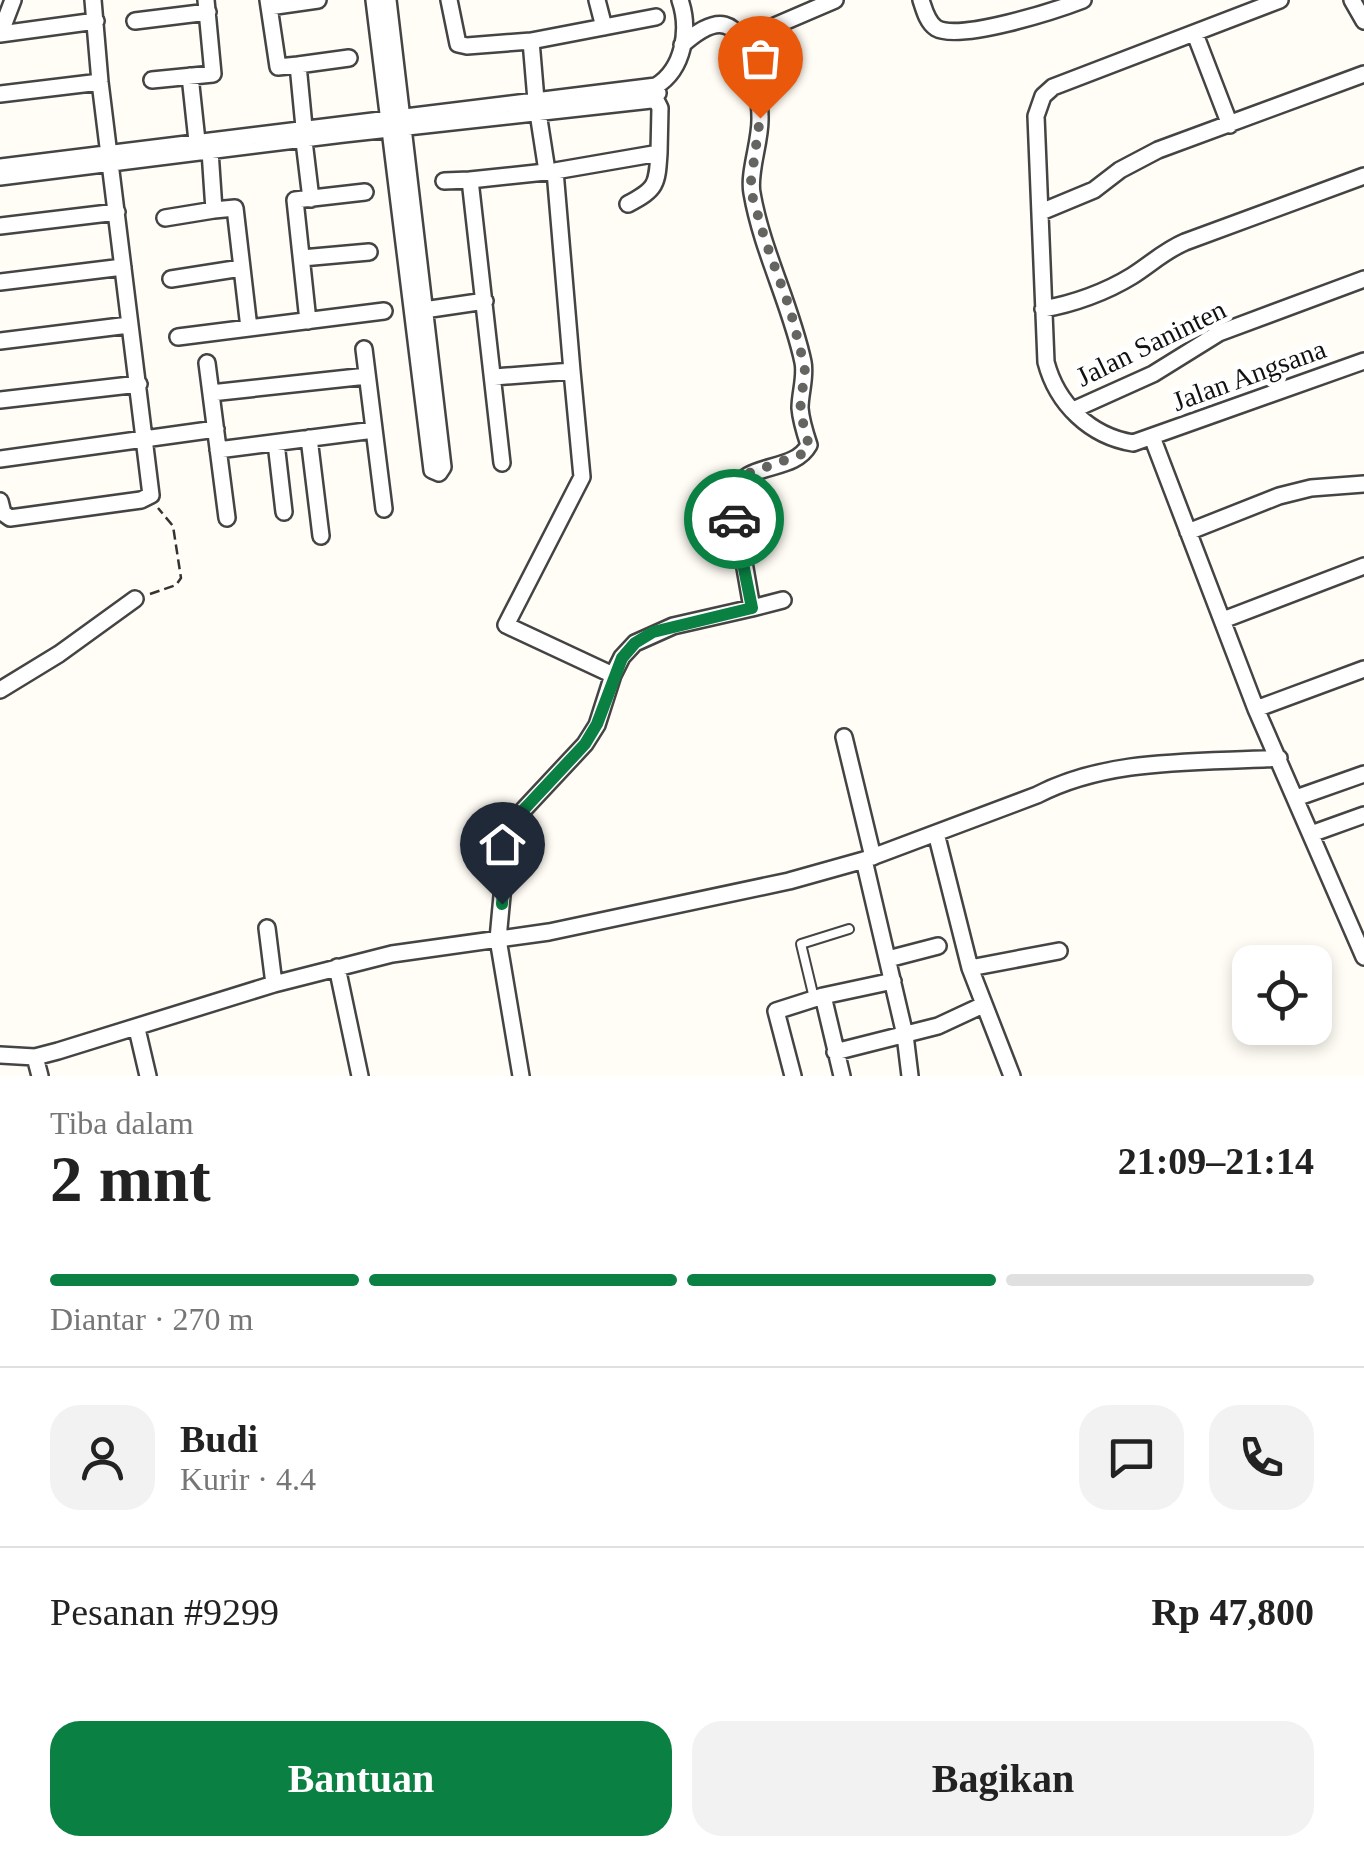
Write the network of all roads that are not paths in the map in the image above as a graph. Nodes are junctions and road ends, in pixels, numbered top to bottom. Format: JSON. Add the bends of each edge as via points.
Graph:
{"nodes":[{"id":1,"x":13,"y":0,"type":"edge"},
{"id":2,"x":94,"y":0,"type":"edge"},
{"id":3,"x":318,"y":0,"type":"edge"},
{"id":4,"x":374,"y":0,"type":"edge"},
{"id":5,"x":388,"y":0,"type":"edge"},
{"id":6,"x":450,"y":0,"type":"edge"},
{"id":7,"x":597,"y":0,"type":"edge"},
{"id":8,"x":680,"y":0,"type":"edge"},
{"id":9,"x":835,"y":0,"type":"edge"},
{"id":10,"x":921,"y":0,"type":"edge"},
{"id":11,"x":1082,"y":0,"type":"edge"},
{"id":12,"x":1280,"y":0,"type":"edge"},
{"id":13,"x":1352,"y":0,"type":"edge"},
{"id":14,"x":269,"y":4,"type":"edge"},
{"id":15,"x":207,"y":6,"type":"edge"},
{"id":16,"x":656,"y":16,"type":"dead end"},
{"id":17,"x":96,"y":21,"type":"junction"},
{"id":18,"x":135,"y":21,"type":"dead end"},
{"id":19,"x":1364,"y":21,"type":"edge"},
{"id":20,"x":604,"y":27,"type":"junction"},
{"id":21,"x":0,"y":34,"type":"edge"},
{"id":22,"x":1195,"y":34,"type":"junction"},
{"id":23,"x":744,"y":39,"type":"junction"},
{"id":24,"x":532,"y":41,"type":"junction"},
{"id":25,"x":682,"y":46,"type":"junction"},
{"id":26,"x":349,"y":58,"type":"dead end"},
{"id":27,"x":298,"y":65,"type":"junction"},
{"id":28,"x":1364,"y":74,"type":"edge"},
{"id":29,"x":190,"y":76,"type":"junction"},
{"id":30,"x":152,"y":80,"type":"dead end"},
{"id":31,"x":100,"y":82,"type":"junction"},
{"id":32,"x":655,"y":92,"type":"junction"},
{"id":33,"x":0,"y":94,"type":"edge"},
{"id":34,"x":537,"y":106,"type":"junction"},
{"id":35,"x":396,"y":124,"type":"junction"},
{"id":36,"x":1230,"y":125,"type":"junction"},
{"id":37,"x":304,"y":134,"type":"junction"},
{"id":38,"x":204,"y":146,"type":"junction"},
{"id":39,"x":658,"y":153,"type":"junction"},
{"id":40,"x":111,"y":158,"type":"junction"},
{"id":41,"x":0,"y":167,"type":"edge"},
{"id":42,"x":551,"y":171,"type":"junction"},
{"id":43,"x":1364,"y":176,"type":"edge"},
{"id":44,"x":0,"y":178,"type":"edge"},
{"id":45,"x":470,"y":180,"type":"junction"},
{"id":46,"x":444,"y":182,"type":"dead end"},
{"id":47,"x":366,"y":192,"type":"dead end"},
{"id":48,"x":312,"y":199,"type":"junction"},
{"id":49,"x":628,"y":204,"type":"dead end"},
{"id":50,"x":214,"y":210,"type":"junction"},
{"id":51,"x":117,"y":212,"type":"junction"},
{"id":52,"x":1041,"y":212,"type":"junction"},
{"id":53,"x":165,"y":218,"type":"dead end"},
{"id":54,"x":0,"y":226,"type":"edge"},
{"id":55,"x":410,"y":226,"type":"junction"},
{"id":56,"x":369,"y":252,"type":"dead end"},
{"id":57,"x":302,"y":258,"type":"junction"},
{"id":58,"x":123,"y":267,"type":"junction"},
{"id":59,"x":241,"y":268,"type":"junction"},
{"id":60,"x":1364,"y":279,"type":"edge"},
{"id":61,"x":172,"y":280,"type":"dead end"},
{"id":62,"x":0,"y":282,"type":"edge"},
{"id":63,"x":484,"y":301,"type":"junction"},
{"id":64,"x":424,"y":310,"type":"junction"},
{"id":65,"x":1043,"y":310,"type":"junction"},
{"id":66,"x":384,"y":311,"type":"dead end"},
{"id":67,"x":308,"y":321,"type":"junction"},
{"id":68,"x":130,"y":325,"type":"junction"},
{"id":69,"x":249,"y":328,"type":"junction"},
{"id":70,"x":178,"y":336,"type":"dead end"},
{"id":71,"x":0,"y":341,"type":"edge"},
{"id":72,"x":364,"y":350,"type":"dead end"},
{"id":73,"x":1364,"y":362,"type":"edge"},
{"id":74,"x":207,"y":363,"type":"dead end"},
{"id":75,"x":572,"y":371,"type":"junction"},
{"id":76,"x":367,"y":376,"type":"junction"},
{"id":77,"x":494,"y":377,"type":"junction"},
{"id":78,"x":139,"y":384,"type":"junction"},
{"id":79,"x":211,"y":394,"type":"junction"},
{"id":80,"x":0,"y":400,"type":"edge"},
{"id":81,"x":1073,"y":410,"type":"junction"},
{"id":82,"x":216,"y":428,"type":"junction"},
{"id":83,"x":374,"y":430,"type":"junction"},
{"id":84,"x":310,"y":438,"type":"junction"},
{"id":85,"x":1152,"y":438,"type":"junction"},
{"id":86,"x":145,"y":440,"type":"junction"},
{"id":87,"x":276,"y":442,"type":"junction"},
{"id":88,"x":218,"y":450,"type":"junction"},
{"id":89,"x":0,"y":460,"type":"edge"},
{"id":90,"x":502,"y":463,"type":"dead end"},
{"id":91,"x":1364,"y":484,"type":"edge"},
{"id":92,"x":0,"y":501,"type":"edge"},
{"id":93,"x":384,"y":510,"type":"dead end"},
{"id":94,"x":284,"y":512,"type":"dead end"},
{"id":95,"x":227,"y":518,"type":"dead end"},
{"id":96,"x":1188,"y":532,"type":"junction"},
{"id":97,"x":321,"y":536,"type":"dead end"},
{"id":98,"x":1364,"y":566,"type":"edge"},
{"id":99,"x":135,"y":599,"type":"road end"},
{"id":100,"x":782,"y":600,"type":"dead end"},
{"id":101,"x":752,"y":608,"type":"junction"},
{"id":102,"x":1223,"y":620,"type":"junction"},
{"id":103,"x":1364,"y":669,"type":"edge"},
{"id":104,"x":613,"y":675,"type":"junction"},
{"id":105,"x":0,"y":690,"type":"edge"},
{"id":106,"x":1256,"y":709,"type":"junction"},
{"id":107,"x":844,"y":737,"type":"dead end"},
{"id":108,"x":1278,"y":758,"type":"junction"},
{"id":109,"x":1364,"y":774,"type":"edge"},
{"id":110,"x":1296,"y":798,"type":"junction"},
{"id":111,"x":1364,"y":815,"type":"edge"},
{"id":112,"x":936,"y":833,"type":"junction"},
{"id":113,"x":1310,"y":834,"type":"junction"},
{"id":114,"x":868,"y":858,"type":"junction"},
{"id":115,"x":1358,"y":922,"type":"edge"},
{"id":116,"x":266,"y":928,"type":"dead end"},
{"id":117,"x":849,"y":929,"type":"dead end"},
{"id":118,"x":498,"y":939,"type":"junction"},
{"id":119,"x":938,"y":946,"type":"dead end"},
{"id":120,"x":1059,"y":951,"type":"dead end"},
{"id":121,"x":1364,"y":957,"type":"edge"},
{"id":122,"x":888,"y":959,"type":"junction"},
{"id":123,"x":338,"y":967,"type":"junction"},
{"id":124,"x":970,"y":968,"type":"junction"},
{"id":125,"x":892,"y":981,"type":"junction"},
{"id":126,"x":274,"y":984,"type":"junction"},
{"id":127,"x":818,"y":997,"type":"junction"},
{"id":128,"x":983,"y":1005,"type":"junction"},
{"id":129,"x":137,"y":1029,"type":"junction"},
{"id":130,"x":905,"y":1036,"type":"junction"},
{"id":131,"x":835,"y":1052,"type":"junction"},
{"id":132,"x":0,"y":1055,"type":"edge"},
{"id":133,"x":34,"y":1056,"type":"junction"},
{"id":134,"x":40,"y":1076,"type":"edge"},
{"id":135,"x":148,"y":1076,"type":"edge"},
{"id":136,"x":360,"y":1076,"type":"edge"},
{"id":137,"x":522,"y":1076,"type":"edge"},
{"id":138,"x":793,"y":1076,"type":"edge"},
{"id":139,"x":842,"y":1076,"type":"edge"},
{"id":140,"x":910,"y":1076,"type":"edge"},
{"id":141,"x":1012,"y":1076,"type":"edge"}],
"edges":[{"from":1,"to":21,"type":"street"},
{"from":2,"to":17,"type":"street"},
{"from":3,"to":14,"type":"street"},
{"from":4,"to":35,"type":"street"},
{"from":5,"to":35,"type":"street"},
{"from":6,"to":24,"type":"street","via":[[458,44]]},
{"from":7,"to":20,"type":"street"},
{"from":8,"to":25,"type":"street"},
{"from":9,"to":23,"type":"street"},
{"from":10,"to":11,"type":"street","via":[[930,23],[952,31],[1020,20]]},
{"from":12,"to":22,"type":"street"},
{"from":13,"to":19,"type":"street"},
{"from":14,"to":27,"type":"street","via":[[278,67]]},
{"from":15,"to":18,"type":"street"},
{"from":15,"to":29,"type":"street","via":[[213,74]]},
{"from":16,"to":20,"type":"street"},
{"from":17,"to":21,"type":"street"},
{"from":17,"to":31,"type":"street"},
{"from":20,"to":24,"type":"street"},
{"from":22,"to":36,"type":"street"},
{"from":22,"to":52,"type":"street","via":[[1053,86],[1043,96],[1036,116]]},
{"from":23,"to":25,"type":"street","via":[[723,24]]},
{"from":23,"to":101,"type":"street","via":[[760,118],[750,188],[805,368],[800,411],[809,446],[736,482],[732,494]]},
{"from":24,"to":34,"type":"street"},
{"from":25,"to":32,"type":"street"},
{"from":26,"to":27,"type":"street"},
{"from":27,"to":37,"type":"street"},
{"from":28,"to":36,"type":"street"},
{"from":29,"to":30,"type":"street"},
{"from":29,"to":38,"type":"street"},
{"from":31,"to":33,"type":"street"},
{"from":31,"to":40,"type":"street"},
{"from":32,"to":34,"type":"street"},
{"from":32,"to":39,"type":"street"},
{"from":34,"to":35,"type":"street"},
{"from":34,"to":42,"type":"street"},
{"from":35,"to":37,"type":"street"},
{"from":35,"to":55,"type":"street"},
{"from":36,"to":52,"type":"street","via":[[1147,156],[1094,190]]},
{"from":37,"to":38,"type":"street"},
{"from":37,"to":48,"type":"street"},
{"from":38,"to":40,"type":"street"},
{"from":38,"to":50,"type":"street"},
{"from":39,"to":42,"type":"street"},
{"from":39,"to":49,"type":"street","via":[[653,189]]},
{"from":40,"to":41,"type":"street"},
{"from":40,"to":44,"type":"street"},
{"from":40,"to":51,"type":"street"},
{"from":42,"to":45,"type":"street"},
{"from":42,"to":75,"type":"street"},
{"from":43,"to":65,"type":"street","via":[[1185,242],[1122,282]]},
{"from":45,"to":46,"type":"street"},
{"from":45,"to":63,"type":"street"},
{"from":47,"to":48,"type":"street"},
{"from":48,"to":57,"type":"street","via":[[295,200]]},
{"from":50,"to":53,"type":"street"},
{"from":50,"to":59,"type":"street","via":[[234,208]]},
{"from":51,"to":54,"type":"street"},
{"from":51,"to":58,"type":"street"},
{"from":52,"to":65,"type":"street"},
{"from":55,"to":64,"type":"street"},
{"from":55,"to":64,"type":"street","via":[[430,396]]},
{"from":56,"to":57,"type":"street"},
{"from":57,"to":67,"type":"street"},
{"from":58,"to":62,"type":"street"},
{"from":58,"to":68,"type":"street"},
{"from":59,"to":61,"type":"street"},
{"from":59,"to":69,"type":"street"},
{"from":60,"to":81,"type":"street","name":"Jalan Saninten","via":[[1219,334],[1153,374]]},
{"from":63,"to":64,"type":"street"},
{"from":63,"to":77,"type":"street"},
{"from":65,"to":81,"type":"street","via":[[1051,381]]},
{"from":66,"to":67,"type":"street"},
{"from":67,"to":69,"type":"street"},
{"from":68,"to":71,"type":"street"},
{"from":68,"to":78,"type":"street"},
{"from":69,"to":70,"type":"street"},
{"from":72,"to":76,"type":"street"},
{"from":73,"to":85,"type":"street","name":"Jalan Angsana"},
{"from":74,"to":79,"type":"street"},
{"from":75,"to":77,"type":"street"},
{"from":75,"to":104,"type":"street","via":[[582,477],[506,625]]},
{"from":76,"to":79,"type":"street"},
{"from":76,"to":83,"type":"street"},
{"from":77,"to":90,"type":"street"},
{"from":78,"to":80,"type":"street"},
{"from":78,"to":86,"type":"street"},
{"from":79,"to":82,"type":"street"},
{"from":81,"to":85,"type":"street","via":[[1116,440]]},
{"from":82,"to":86,"type":"street"},
{"from":82,"to":88,"type":"street"},
{"from":83,"to":84,"type":"street"},
{"from":83,"to":93,"type":"street"},
{"from":84,"to":87,"type":"street"},
{"from":84,"to":97,"type":"street"},
{"from":85,"to":96,"type":"street"},
{"from":86,"to":89,"type":"street"},
{"from":86,"to":92,"type":"street","via":[[148,498],[10,518]]},
{"from":87,"to":88,"type":"street"},
{"from":87,"to":94,"type":"street"},
{"from":88,"to":95,"type":"street"},
{"from":91,"to":96,"type":"street","via":[[1279,496]]},
{"from":96,"to":102,"type":"street"},
{"from":98,"to":102,"type":"street"},
{"from":99,"to":105,"type":"street"},
{"from":100,"to":101,"type":"street"},
{"from":101,"to":104,"type":"street","via":[[653,632],[635,643]]},
{"from":102,"to":106,"type":"street"},
{"from":103,"to":106,"type":"street"},
{"from":104,"to":118,"type":"street","via":[[585,744],[514,820]]},
{"from":106,"to":108,"type":"street"},
{"from":107,"to":114,"type":"street"},
{"from":108,"to":110,"type":"street"},
{"from":108,"to":112,"type":"street","via":[[1111,769]]},
{"from":109,"to":110,"type":"street"},
{"from":110,"to":113,"type":"street"},
{"from":111,"to":113,"type":"street"},
{"from":112,"to":114,"type":"street"},
{"from":112,"to":124,"type":"street"},
{"from":113,"to":115,"type":"street"},
{"from":114,"to":118,"type":"street","via":[[718,897]]},
{"from":114,"to":122,"type":"street"},
{"from":115,"to":121,"type":"street"},
{"from":116,"to":126,"type":"street"},
{"from":117,"to":127,"type":"lane","via":[[802,944]]},
{"from":118,"to":123,"type":"street"},
{"from":118,"to":137,"type":"street"},
{"from":119,"to":122,"type":"street"},
{"from":120,"to":124,"type":"street"},
{"from":122,"to":125,"type":"street"},
{"from":123,"to":126,"type":"street"},
{"from":123,"to":136,"type":"street"},
{"from":124,"to":128,"type":"street"},
{"from":125,"to":127,"type":"street"},
{"from":125,"to":130,"type":"street"},
{"from":126,"to":129,"type":"street"},
{"from":127,"to":131,"type":"street"},
{"from":127,"to":138,"type":"street","via":[[776,1010]]},
{"from":128,"to":130,"type":"street"},
{"from":128,"to":141,"type":"street"},
{"from":129,"to":133,"type":"street"},
{"from":129,"to":135,"type":"street"},
{"from":130,"to":131,"type":"street"},
{"from":130,"to":140,"type":"street"},
{"from":131,"to":139,"type":"street"},
{"from":132,"to":133,"type":"street"},
{"from":133,"to":134,"type":"street"}]}
